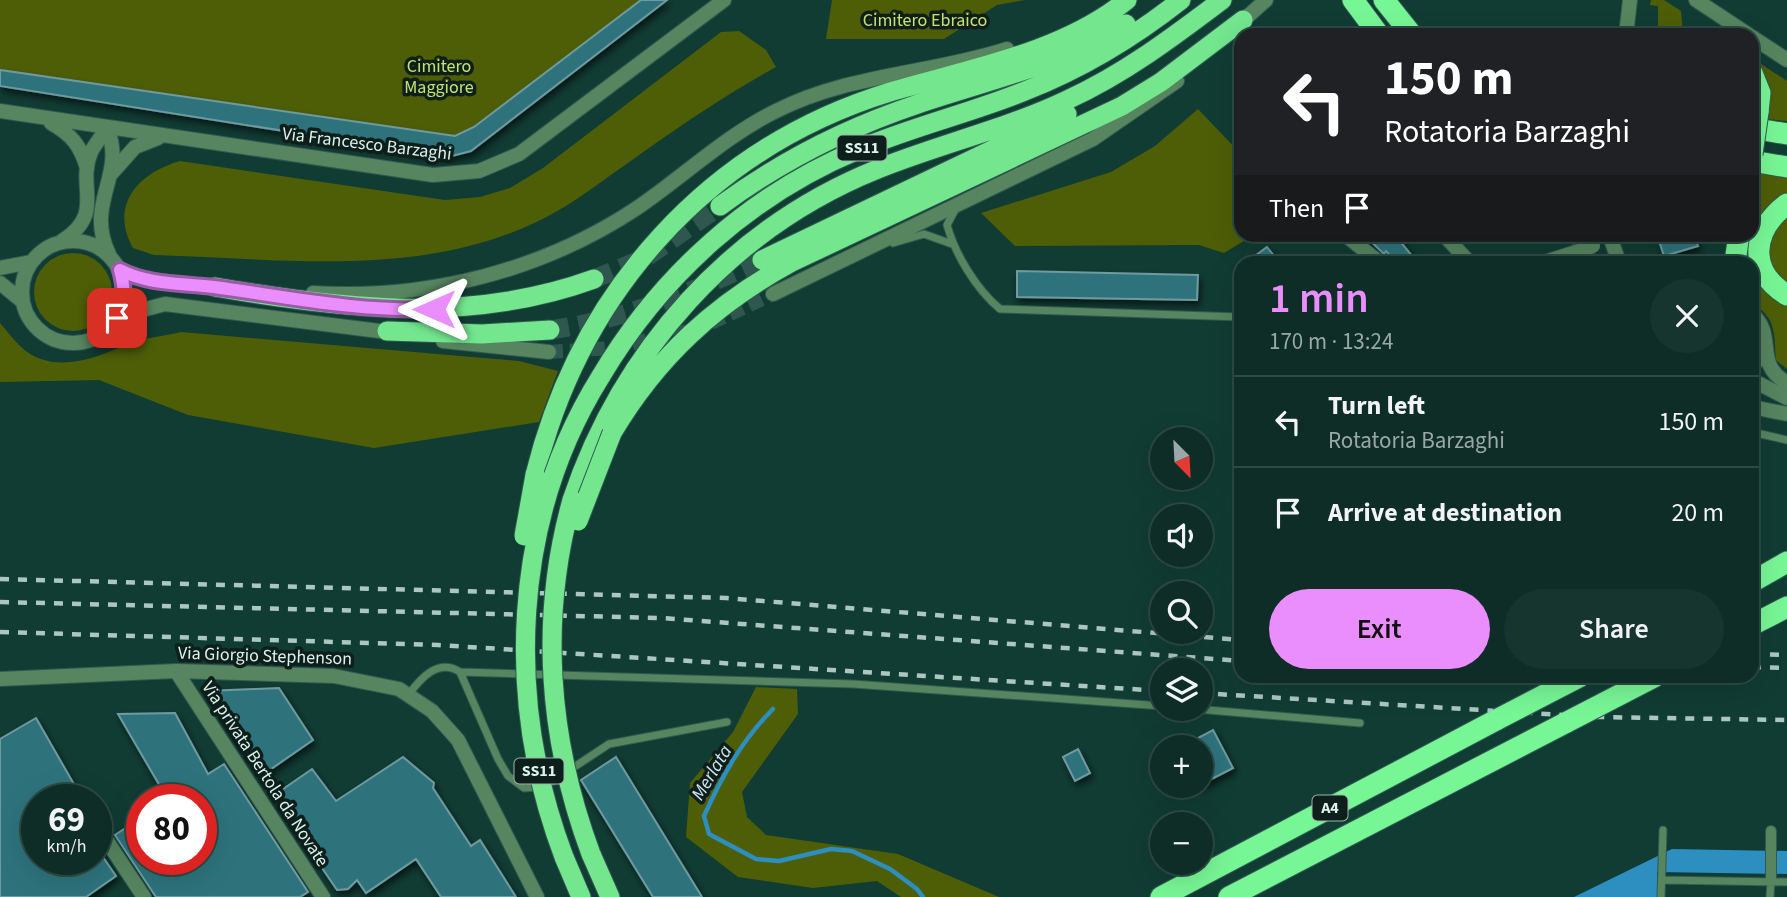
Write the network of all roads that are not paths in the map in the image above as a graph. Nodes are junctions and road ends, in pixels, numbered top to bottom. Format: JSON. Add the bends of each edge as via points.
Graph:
{"nodes":[{"id":1,"x":1116,"y":0,"type":"edge"},
{"id":2,"x":1127,"y":0,"type":"edge"},
{"id":3,"x":1161,"y":0,"type":"edge"},
{"id":4,"x":1181,"y":0,"type":"edge"},
{"id":5,"x":1224,"y":0,"type":"edge"},
{"id":6,"x":1266,"y":0,"type":"edge"},
{"id":7,"x":1353,"y":0,"type":"edge"},
{"id":8,"x":1384,"y":0,"type":"edge"},
{"id":9,"x":1696,"y":0,"type":"edge"},
{"id":10,"x":722,"y":1,"type":"edge"},
{"id":11,"x":1627,"y":2,"type":"edge"},
{"id":12,"x":1243,"y":20,"type":"junction"},
{"id":13,"x":1234,"y":28,"type":"edge"},
{"id":14,"x":1234,"y":28,"type":"edge"},
{"id":15,"x":1374,"y":28,"type":"edge"},
{"id":16,"x":1406,"y":28,"type":"edge"},
{"id":17,"x":1626,"y":28,"type":"edge"},
{"id":18,"x":1738,"y":28,"type":"edge"},
{"id":19,"x":1759,"y":42,"type":"edge"},
{"id":20,"x":1787,"y":60,"type":"edge"},
{"id":21,"x":0,"y":111,"type":"edge"},
{"id":22,"x":40,"y":118,"type":"junction"},
{"id":23,"x":1759,"y":122,"type":"edge"},
{"id":24,"x":107,"y":128,"type":"junction"},
{"id":25,"x":1787,"y":134,"type":"edge"},
{"id":26,"x":160,"y":137,"type":"junction"},
{"id":27,"x":1759,"y":144,"type":"edge"},
{"id":28,"x":1787,"y":148,"type":"edge"},
{"id":29,"x":1759,"y":162,"type":"edge"},
{"id":30,"x":1787,"y":167,"type":"edge"},
{"id":31,"x":88,"y":170,"type":"junction"},
{"id":32,"x":111,"y":174,"type":"junction"},
{"id":33,"x":1787,"y":204,"type":"edge"},
{"id":34,"x":961,"y":205,"type":"junction"},
{"id":35,"x":720,"y":206,"type":"tunnel mouth"},
{"id":36,"x":60,"y":242,"type":"junction"},
{"id":37,"x":1354,"y":242,"type":"edge"},
{"id":38,"x":1450,"y":242,"type":"edge"},
{"id":39,"x":1601,"y":242,"type":"edge"},
{"id":40,"x":952,"y":244,"type":"junction"},
{"id":41,"x":110,"y":255,"type":"junction"},
{"id":42,"x":1372,"y":256,"type":"edge"},
{"id":43,"x":1463,"y":256,"type":"edge"},
{"id":44,"x":1564,"y":256,"type":"edge"},
{"id":45,"x":845,"y":259,"type":"junction"},
{"id":46,"x":762,"y":260,"type":"tunnel mouth"},
{"id":47,"x":31,"y":262,"type":"junction"},
{"id":48,"x":0,"y":268,"type":"edge"},
{"id":49,"x":120,"y":270,"type":"junction"},
{"id":50,"x":594,"y":279,"type":"tunnel mouth"},
{"id":51,"x":0,"y":283,"type":"edge"},
{"id":52,"x":215,"y":287,"type":"junction"},
{"id":53,"x":773,"y":294,"type":"tunnel mouth"},
{"id":54,"x":1787,"y":295,"type":"edge"},
{"id":55,"x":22,"y":301,"type":"junction"},
{"id":56,"x":1234,"y":317,"type":"edge"},
{"id":57,"x":1759,"y":322,"type":"edge"},
{"id":58,"x":109,"y":328,"type":"junction"},
{"id":59,"x":550,"y":330,"type":"tunnel mouth"},
{"id":60,"x":387,"y":331,"type":"junction"},
{"id":61,"x":1765,"y":344,"type":"junction"},
{"id":62,"x":549,"y":352,"type":"tunnel mouth"},
{"id":63,"x":1759,"y":359,"type":"edge"},
{"id":64,"x":1787,"y":383,"type":"edge"},
{"id":65,"x":1759,"y":384,"type":"edge"},
{"id":66,"x":1787,"y":398,"type":"edge"},
{"id":67,"x":1759,"y":408,"type":"edge"},
{"id":68,"x":1787,"y":414,"type":"edge"},
{"id":69,"x":1759,"y":434,"type":"edge"},
{"id":70,"x":1787,"y":440,"type":"edge"},
{"id":71,"x":1787,"y":562,"type":"edge"},
{"id":72,"x":1787,"y":568,"type":"edge"},
{"id":73,"x":1759,"y":580,"type":"edge"},
{"id":74,"x":1759,"y":582,"type":"edge"},
{"id":75,"x":1787,"y":607,"type":"edge"},
{"id":76,"x":1759,"y":621,"type":"edge"},
{"id":77,"x":176,"y":671,"type":"junction"},
{"id":78,"x":460,"y":673,"type":"junction"},
{"id":79,"x":0,"y":679,"type":"edge"},
{"id":80,"x":552,"y":680,"type":"junction"},
{"id":81,"x":527,"y":681,"type":"junction"},
{"id":82,"x":1568,"y":683,"type":"edge"},
{"id":83,"x":1642,"y":683,"type":"edge"},
{"id":84,"x":409,"y":694,"type":"junction"},
{"id":85,"x":1150,"y":705,"type":"edge"},
{"id":86,"x":1213,"y":710,"type":"edge"},
{"id":87,"x":727,"y":722,"type":"dead end"},
{"id":88,"x":1360,"y":723,"type":"dead end"},
{"id":89,"x":1663,"y":830,"type":"dead end"},
{"id":90,"x":1770,"y":831,"type":"dead end"},
{"id":91,"x":112,"y":849,"type":"edge"},
{"id":92,"x":1662,"y":880,"type":"junction"},
{"id":93,"x":1771,"y":881,"type":"junction"},
{"id":94,"x":1787,"y":882,"type":"edge"},
{"id":95,"x":144,"y":897,"type":"edge"},
{"id":96,"x":323,"y":897,"type":"edge"},
{"id":97,"x":537,"y":897,"type":"edge"},
{"id":98,"x":581,"y":897,"type":"edge"},
{"id":99,"x":610,"y":897,"type":"edge"},
{"id":100,"x":1161,"y":897,"type":"edge"},
{"id":101,"x":1229,"y":897,"type":"edge"},
{"id":102,"x":1661,"y":897,"type":"edge"},
{"id":103,"x":1770,"y":897,"type":"edge"}],
"edges":[{"from":1,"to":52,"type":"street","via":[[1072,24],[1008,49],[872,78],[800,100],[732,137],[614,222],[552,253],[492,274],[366,294]]},
{"from":2,"to":81,"type":"highway","bridge":true,"via":[[1061,37],[866,100],[802,128],[760,152],[701,196],[641,258],[601,315],[564,383],[535,475],[519,571],[516,630]]},
{"from":3,"to":35,"type":"highway","via":[[1074,51],[894,112],[827,140]]},
{"from":4,"to":81,"type":"highway","number":"SS11","bridge":true,"via":[[1112,48],[1046,83],[858,149],[772,195],[684,267],[642,316],[567,437],[540,519],[529,574]]},
{"from":5,"to":46,"type":"highway","via":[[1163,57],[1110,91]]},
{"from":5,"to":80,"type":"highway","number":"SS11","bridge":true,"via":[[1135,64],[1067,101],[879,168],[811,201],[742,248],[704,284],[634,369],[598,431],[579,478],[564,529],[553,598]]},
{"from":6,"to":12,"type":"street"},
{"from":7,"to":15,"type":"highway"},
{"from":8,"to":16,"type":"highway"},
{"from":9,"to":18,"type":"street"},
{"from":10,"to":26,"type":"street","name":"Via Francesco Barzaghi","via":[[519,154],[479,171],[433,175]]},
{"from":11,"to":17,"type":"street"},
{"from":12,"to":14,"type":"street"},
{"from":12,"to":80,"type":"highway","bridge":true,"via":[[1122,106],[766,276],[720,307],[674,348],[623,415],[590,484],[572,545],[563,636]]},
{"from":13,"to":34,"type":"street","via":[[1174,83],[1116,126]]},
{"from":19,"to":20,"type":"street"},
{"from":21,"to":22,"type":"street","name":"Via Francesco Barzaghi"},
{"from":22,"to":24,"type":"street","name":"Via Francesco Barzaghi"},
{"from":22,"to":31,"type":"street","via":[[78,143]]},
{"from":23,"to":25,"type":"highway"},
{"from":24,"to":26,"type":"street","name":"Via Francesco Barzaghi"},
{"from":24,"to":31,"type":"street","via":[[91,153]]},
{"from":24,"to":32,"type":"street","via":[[113,154]]},
{"from":26,"to":32,"type":"street","via":[[135,147]]},
{"from":27,"to":28,"type":"highway"},
{"from":29,"to":30,"type":"highway"},
{"from":31,"to":36,"type":"street","via":[[89,205],[83,221]]},
{"from":32,"to":41,"type":"street","via":[[99,218]]},
{"from":33,"to":54,"type":"highway","via":[[1762,230],[1759,252],[1770,280]]},
{"from":34,"to":40,"type":"lane","via":[[948,218]]},
{"from":34,"to":45,"type":"street"},
{"from":36,"to":41,"type":"street","via":[[78,240]]},
{"from":36,"to":47,"type":"street"},
{"from":37,"to":42,"type":"street"},
{"from":38,"to":43,"type":"street"},
{"from":39,"to":44,"type":"street","bridge":true},
{"from":40,"to":45,"type":"lane","via":[[924,234]]},
{"from":40,"to":56,"type":"lane","via":[[989,300],[1000,309]]},
{"from":41,"to":49,"type":"street"},
{"from":45,"to":53,"type":"street"},
{"from":47,"to":48,"type":"street"},
{"from":47,"to":55,"type":"street","via":[[23,281]]},
{"from":49,"to":52,"type":"street","via":[[142,279]]},
{"from":49,"to":58,"type":"street","via":[[123,305]]},
{"from":50,"to":52,"type":"highway","via":[[509,302],[419,310]]},
{"from":51,"to":55,"type":"street"},
{"from":55,"to":58,"type":"street","via":[[34,324],[54,339],[87,341]]},
{"from":57,"to":61,"type":"street"},
{"from":58,"to":60,"type":"street","via":[[135,312],[165,304]]},
{"from":59,"to":60,"type":"highway","via":[[491,334]]},
{"from":60,"to":62,"type":"street"},
{"from":61,"to":63,"type":"street"},
{"from":61,"to":64,"type":"street","via":[[1769,366]]},
{"from":65,"to":66,"type":"street"},
{"from":67,"to":68,"type":"street"},
{"from":69,"to":70,"type":"lane"},
{"from":71,"to":73,"type":"highway"},
{"from":72,"to":74,"type":"highway"},
{"from":75,"to":76,"type":"highway"},
{"from":77,"to":79,"type":"street","name":"Via Giorgio Stephenson"},
{"from":77,"to":84,"type":"street","name":"Via Giorgio Stephenson","via":[[334,676],[375,681]]},
{"from":77,"to":96,"type":"street","name":"Via privata Bertola da Novate"},
{"from":78,"to":84,"type":"lane","via":[[446,667],[429,672]]},
{"from":78,"to":85,"type":"lane","via":[[853,684]]},
{"from":78,"to":87,"type":"lane","via":[[498,759],[508,776],[524,788],[552,781],[609,744]]},
{"from":80,"to":99,"type":"highway","number":"SS11","bridge":true,"via":[[572,799]]},
{"from":81,"to":98,"type":"highway","number":"SS11","bridge":true,"via":[[541,782],[557,839]]},
{"from":82,"to":100,"type":"highway","number":"A4","bridge":true},
{"from":83,"to":101,"type":"highway","number":"A4","bridge":true},
{"from":84,"to":97,"type":"street","name":"Via Giorgio Stephenson","via":[[458,740]]},
{"from":86,"to":88,"type":"lane"},
{"from":89,"to":92,"type":"lane"},
{"from":90,"to":93,"type":"street"},
{"from":91,"to":95,"type":"street"},
{"from":92,"to":93,"type":"lane"},
{"from":92,"to":102,"type":"lane"},
{"from":93,"to":94,"type":"lane"},
{"from":93,"to":103,"type":"lane"}]}
